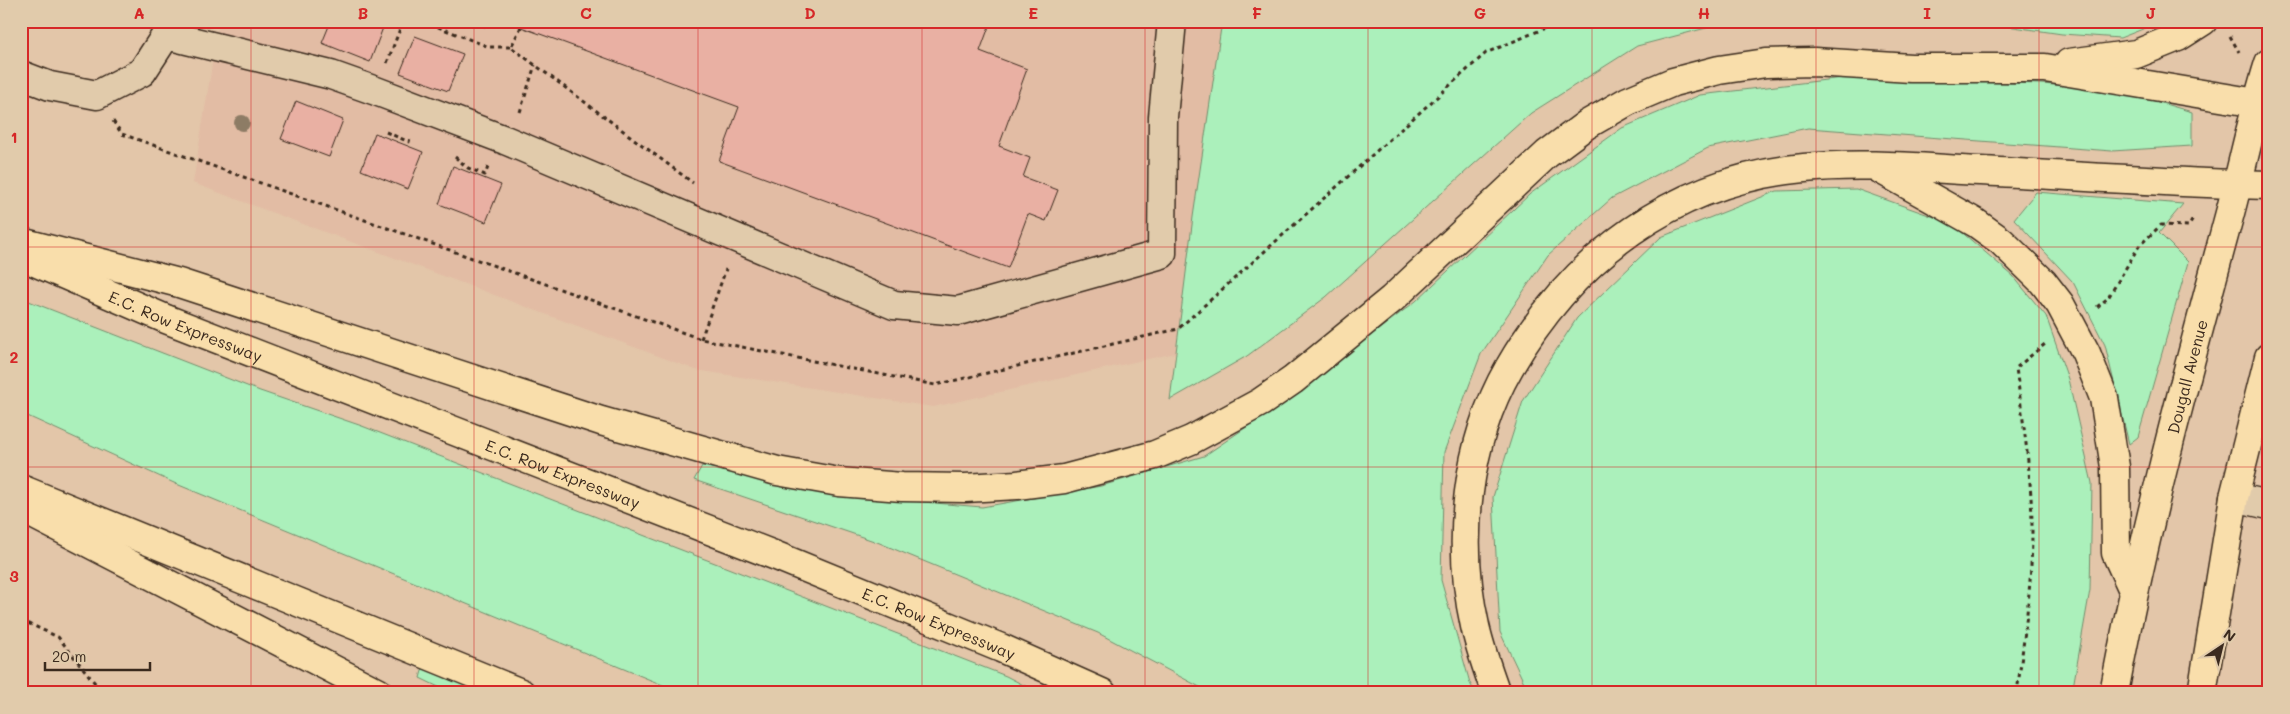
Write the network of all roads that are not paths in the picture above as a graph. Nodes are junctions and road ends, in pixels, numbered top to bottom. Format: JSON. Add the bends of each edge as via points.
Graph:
{"nodes":[{"id":1,"x":1172,"y":21,"type":"edge"},
{"id":2,"x":2214,"y":25,"type":"edge"},
{"id":3,"x":2269,"y":63,"type":"edge"},
{"id":4,"x":2045,"y":68,"type":"junction"},
{"id":5,"x":21,"y":75,"type":"edge"},
{"id":6,"x":2262,"y":104,"type":"edge"},
{"id":7,"x":1874,"y":166,"type":"junction"},
{"id":8,"x":2238,"y":184,"type":"junction"},
{"id":9,"x":2269,"y":185,"type":"edge"},
{"id":10,"x":21,"y":242,"type":"edge"},
{"id":11,"x":21,"y":256,"type":"edge"},
{"id":12,"x":2269,"y":357,"type":"edge"},
{"id":13,"x":21,"y":489,"type":"edge"},
{"id":14,"x":2234,"y":497,"type":"junction"},
{"id":15,"x":2269,"y":505,"type":"edge"},
{"id":16,"x":21,"y":508,"type":"edge"},
{"id":17,"x":2133,"y":590,"type":"junction"},
{"id":18,"x":379,"y":693,"type":"edge"},
{"id":19,"x":521,"y":693,"type":"edge"},
{"id":20,"x":1102,"y":693,"type":"edge"},
{"id":21,"x":1496,"y":693,"type":"edge"},
{"id":22,"x":2114,"y":693,"type":"edge"},
{"id":23,"x":2202,"y":693,"type":"edge"}],
"edges":[{"from":1,"to":5,"type":"street","via":[[1163,117],[1162,254],[958,311],[894,305],[505,140],[331,75],[166,35],[142,72],[97,95],[50,86]]},
{"from":2,"to":4,"type":"main road","via":[[2136,54],[2087,59]]},
{"from":3,"to":6,"type":"main road","name":"Dougall Avenue"},
{"from":4,"to":6,"type":"main road"},
{"from":4,"to":10,"type":"main road","via":[[1766,63],[1719,70],[1673,82],[1628,101],[1586,125],[1555,148],[1392,299],[1315,363],[1261,402],[1192,440],[1155,455],[1064,479],[1017,486],[902,487],[839,482],[776,471],[564,409],[179,283]]},
{"from":6,"to":8,"type":"main road","name":"Dougall Avenue"},
{"from":7,"to":8,"type":"main road"},
{"from":7,"to":17,"type":"main road","via":[[1976,223],[2001,241],[2043,282],[2060,304],[2086,353],[2104,398],[2115,467],[2116,553]]},
{"from":7,"to":21,"type":"main road","via":[[1804,168],[1762,174],[1721,185],[1677,203],[1608,248],[1547,310],[1502,382],[1488,415],[1468,501],[1468,588],[1475,626]]},
{"from":8,"to":9,"type":"main road"},
{"from":8,"to":17,"type":"main road","name":"Dougall Avenue"},
{"from":11,"to":20,"type":"main road","name":"E.C. Row Expressway","via":[[166,319],[850,586]]},
{"from":12,"to":14,"type":"main road"},
{"from":13,"to":19,"type":"main road"},
{"from":14,"to":15,"type":"street"},
{"from":14,"to":23,"type":"main road"},
{"from":16,"to":18,"type":"main road"},
{"from":17,"to":22,"type":"main road","name":"Dougall Avenue"}]}
